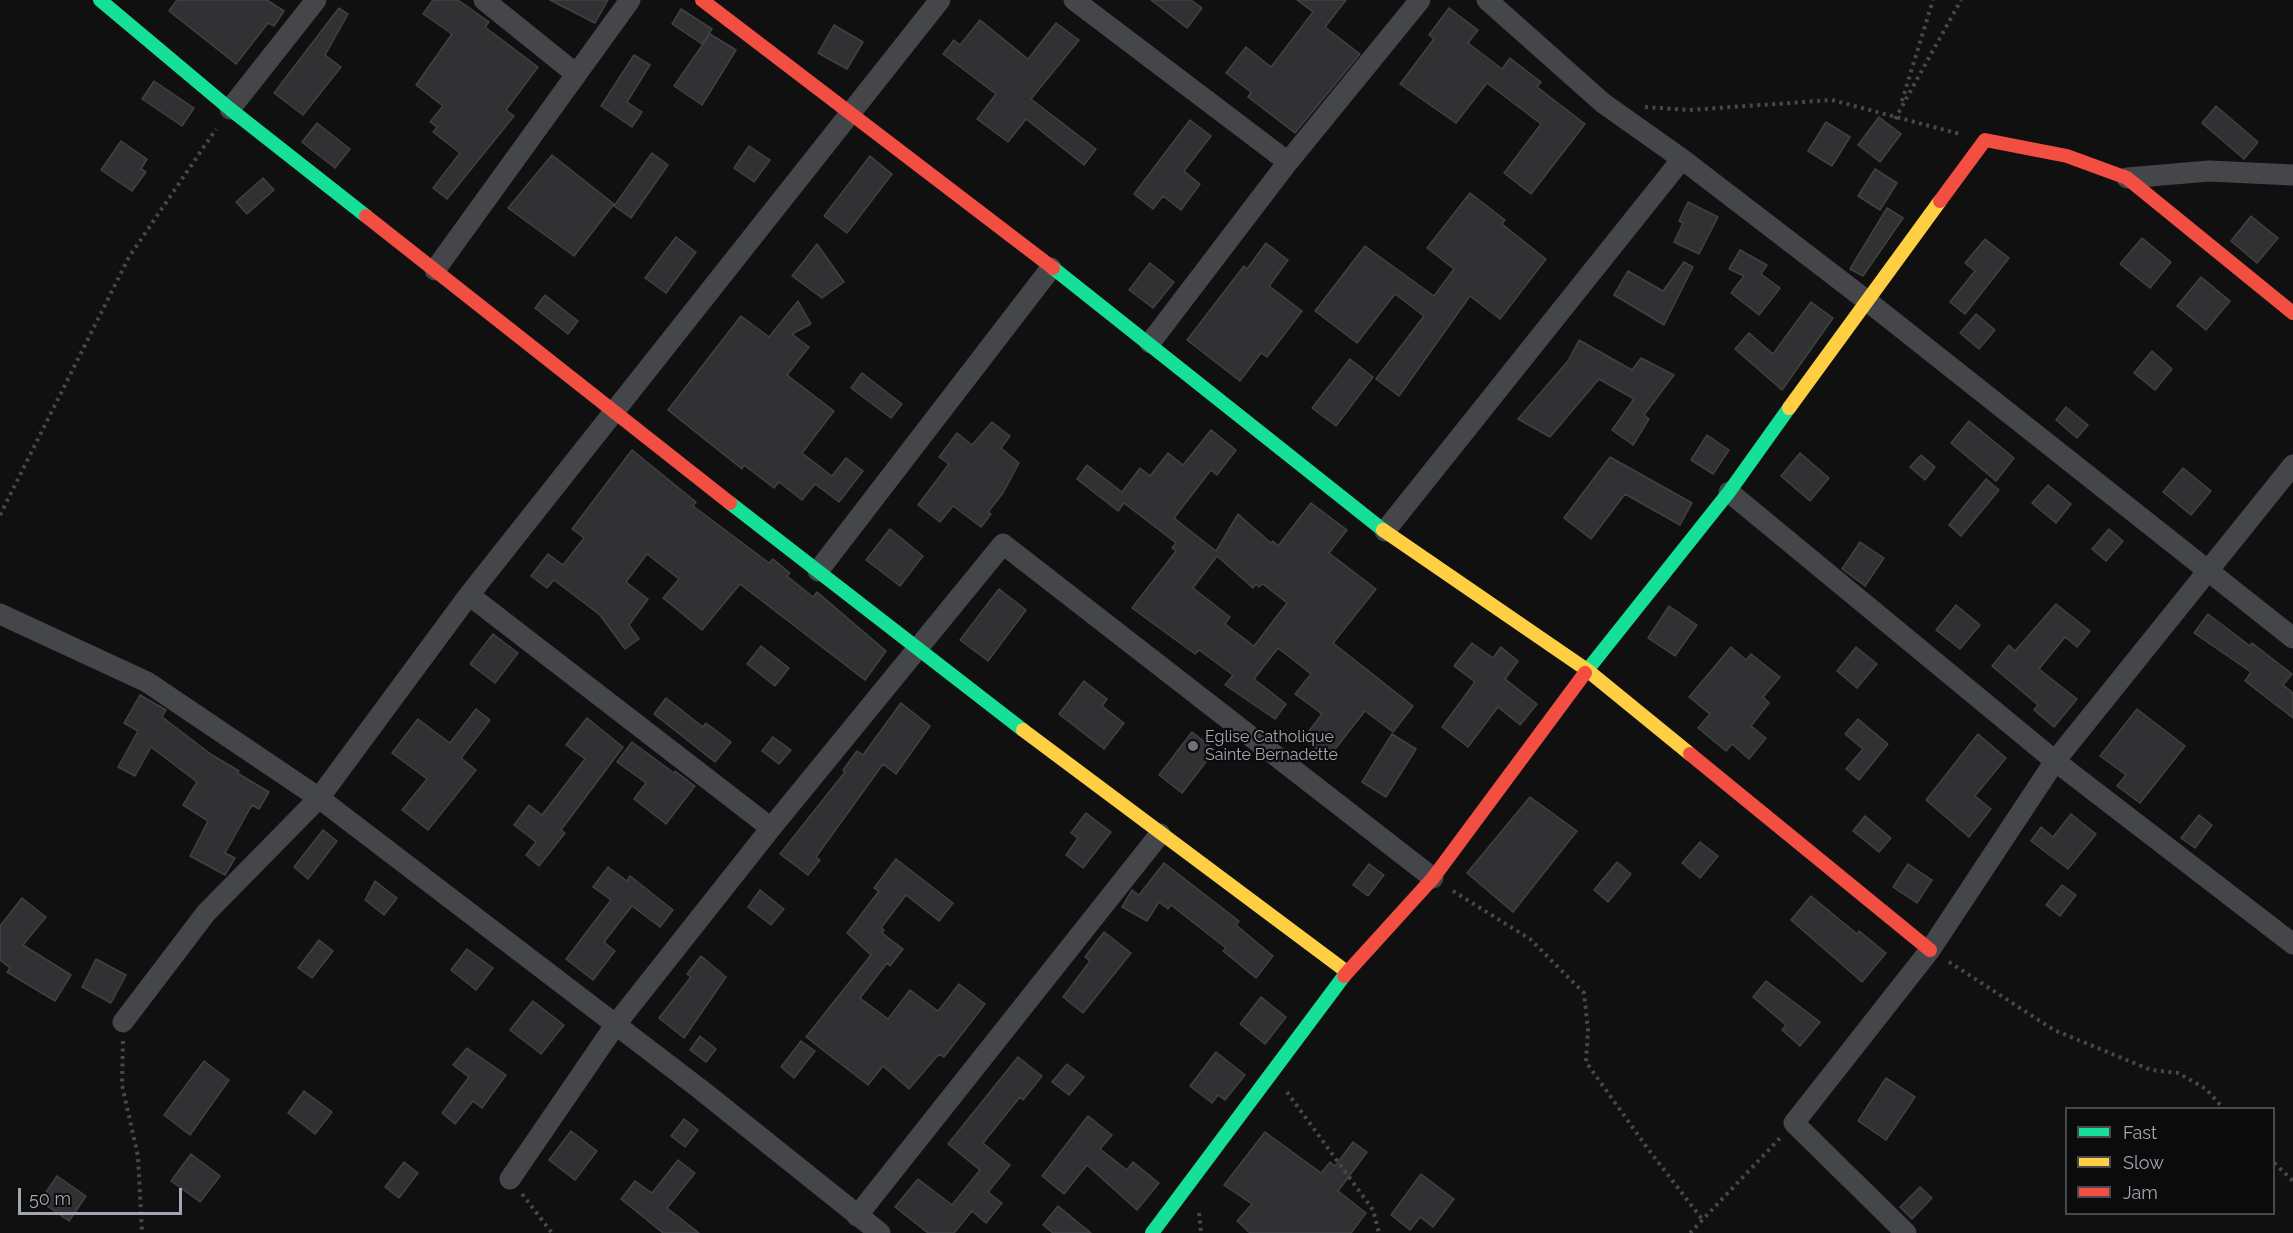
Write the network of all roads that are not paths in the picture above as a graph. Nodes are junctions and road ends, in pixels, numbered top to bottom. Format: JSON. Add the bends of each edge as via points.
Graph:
{"nodes":[{"id":1,"x":100,"y":0,"type":"edge"},
{"id":2,"x":316,"y":0,"type":"edge"},
{"id":3,"x":484,"y":0,"type":"edge"},
{"id":4,"x":630,"y":0,"type":"edge"},
{"id":5,"x":702,"y":0,"type":"edge"},
{"id":6,"x":940,"y":0,"type":"edge"},
{"id":7,"x":1074,"y":0,"type":"edge"},
{"id":8,"x":1420,"y":0,"type":"edge"},
{"id":9,"x":1487,"y":0,"type":"edge"},
{"id":10,"x":576,"y":74,"type":"junction"},
{"id":11,"x":230,"y":109,"type":"junction"},
{"id":12,"x":849,"y":115,"type":"junction"},
{"id":13,"x":1682,"y":159,"type":"junction"},
{"id":14,"x":1288,"y":162,"type":"junction"},
{"id":15,"x":2293,"y":175,"type":"edge"},
{"id":16,"x":2127,"y":178,"type":"junction"},
{"id":17,"x":1051,"y":268,"type":"junction"},
{"id":18,"x":435,"y":270,"type":"junction"},
{"id":19,"x":1866,"y":300,"type":"junction"},
{"id":20,"x":2293,"y":313,"type":"edge"},
{"id":21,"x":1150,"y":343,"type":"junction"},
{"id":22,"x":616,"y":412,"type":"junction"},
{"id":23,"x":2293,"y":465,"type":"edge"},
{"id":24,"x":1730,"y":492,"type":"junction"},
{"id":25,"x":1385,"y":531,"type":"junction"},
{"id":26,"x":2207,"y":570,"type":"junction"},
{"id":27,"x":818,"y":571,"type":"junction"},
{"id":28,"x":469,"y":595,"type":"junction"},
{"id":29,"x":0,"y":614,"type":"edge"},
{"id":30,"x":2293,"y":638,"type":"edge"},
{"id":31,"x":916,"y":649,"type":"junction"},
{"id":32,"x":1587,"y":670,"type":"junction"},
{"id":33,"x":2055,"y":761,"type":"junction"},
{"id":34,"x":320,"y":798,"type":"junction"},
{"id":35,"x":771,"y":828,"type":"junction"},
{"id":36,"x":1160,"y":834,"type":"junction"},
{"id":37,"x":1433,"y":878,"type":"junction"},
{"id":38,"x":2293,"y":944,"type":"edge"},
{"id":39,"x":1930,"y":950,"type":"junction"},
{"id":40,"x":1347,"y":972,"type":"junction"},
{"id":41,"x":123,"y":1022,"type":"road end"},
{"id":42,"x":616,"y":1024,"type":"junction"},
{"id":43,"x":510,"y":1179,"type":"road end"},
{"id":44,"x":857,"y":1216,"type":"junction"},
{"id":45,"x":880,"y":1233,"type":"edge"},
{"id":46,"x":1152,"y":1233,"type":"edge"},
{"id":47,"x":1906,"y":1233,"type":"edge"}],
"edges":[{"from":1,"to":11,"type":"street"},
{"from":2,"to":11,"type":"street"},
{"from":3,"to":10,"type":"street"},
{"from":4,"to":10,"type":"street"},
{"from":5,"to":12,"type":"street"},
{"from":6,"to":12,"type":"street"},
{"from":7,"to":14,"type":"street"},
{"from":8,"to":14,"type":"street"},
{"from":9,"to":13,"type":"street","via":[[1603,103]]},
{"from":10,"to":18,"type":"street"},
{"from":11,"to":18,"type":"street"},
{"from":12,"to":17,"type":"street"},
{"from":12,"to":22,"type":"street"},
{"from":13,"to":19,"type":"street"},
{"from":13,"to":25,"type":"street"},
{"from":14,"to":21,"type":"street"},
{"from":15,"to":16,"type":"street","via":[[2209,171]]},
{"from":16,"to":19,"type":"street","via":[[2067,156],[1985,140]]},
{"from":16,"to":20,"type":"street"},
{"from":17,"to":21,"type":"street"},
{"from":17,"to":27,"type":"street"},
{"from":18,"to":22,"type":"street"},
{"from":19,"to":24,"type":"street"},
{"from":19,"to":26,"type":"street"},
{"from":21,"to":25,"type":"street"},
{"from":22,"to":27,"type":"street"},
{"from":22,"to":28,"type":"street"},
{"from":23,"to":26,"type":"street"},
{"from":24,"to":32,"type":"street"},
{"from":24,"to":33,"type":"street"},
{"from":25,"to":32,"type":"street"},
{"from":26,"to":30,"type":"street"},
{"from":26,"to":33,"type":"street"},
{"from":27,"to":31,"type":"street"},
{"from":28,"to":34,"type":"street"},
{"from":28,"to":35,"type":"street"},
{"from":29,"to":34,"type":"street","via":[[147,682]]},
{"from":31,"to":35,"type":"street"},
{"from":31,"to":36,"type":"street"},
{"from":31,"to":37,"type":"street","via":[[1003,544]]},
{"from":32,"to":37,"type":"street"},
{"from":32,"to":39,"type":"street"},
{"from":33,"to":38,"type":"street"},
{"from":33,"to":39,"type":"street"},
{"from":34,"to":41,"type":"street","via":[[206,913]]},
{"from":34,"to":42,"type":"street"},
{"from":35,"to":42,"type":"street"},
{"from":36,"to":40,"type":"street"},
{"from":36,"to":44,"type":"street"},
{"from":37,"to":40,"type":"street"},
{"from":39,"to":47,"type":"street","via":[[1794,1123]]},
{"from":40,"to":46,"type":"street"},
{"from":42,"to":43,"type":"street"},
{"from":42,"to":44,"type":"street"},
{"from":44,"to":45,"type":"street"}]}
